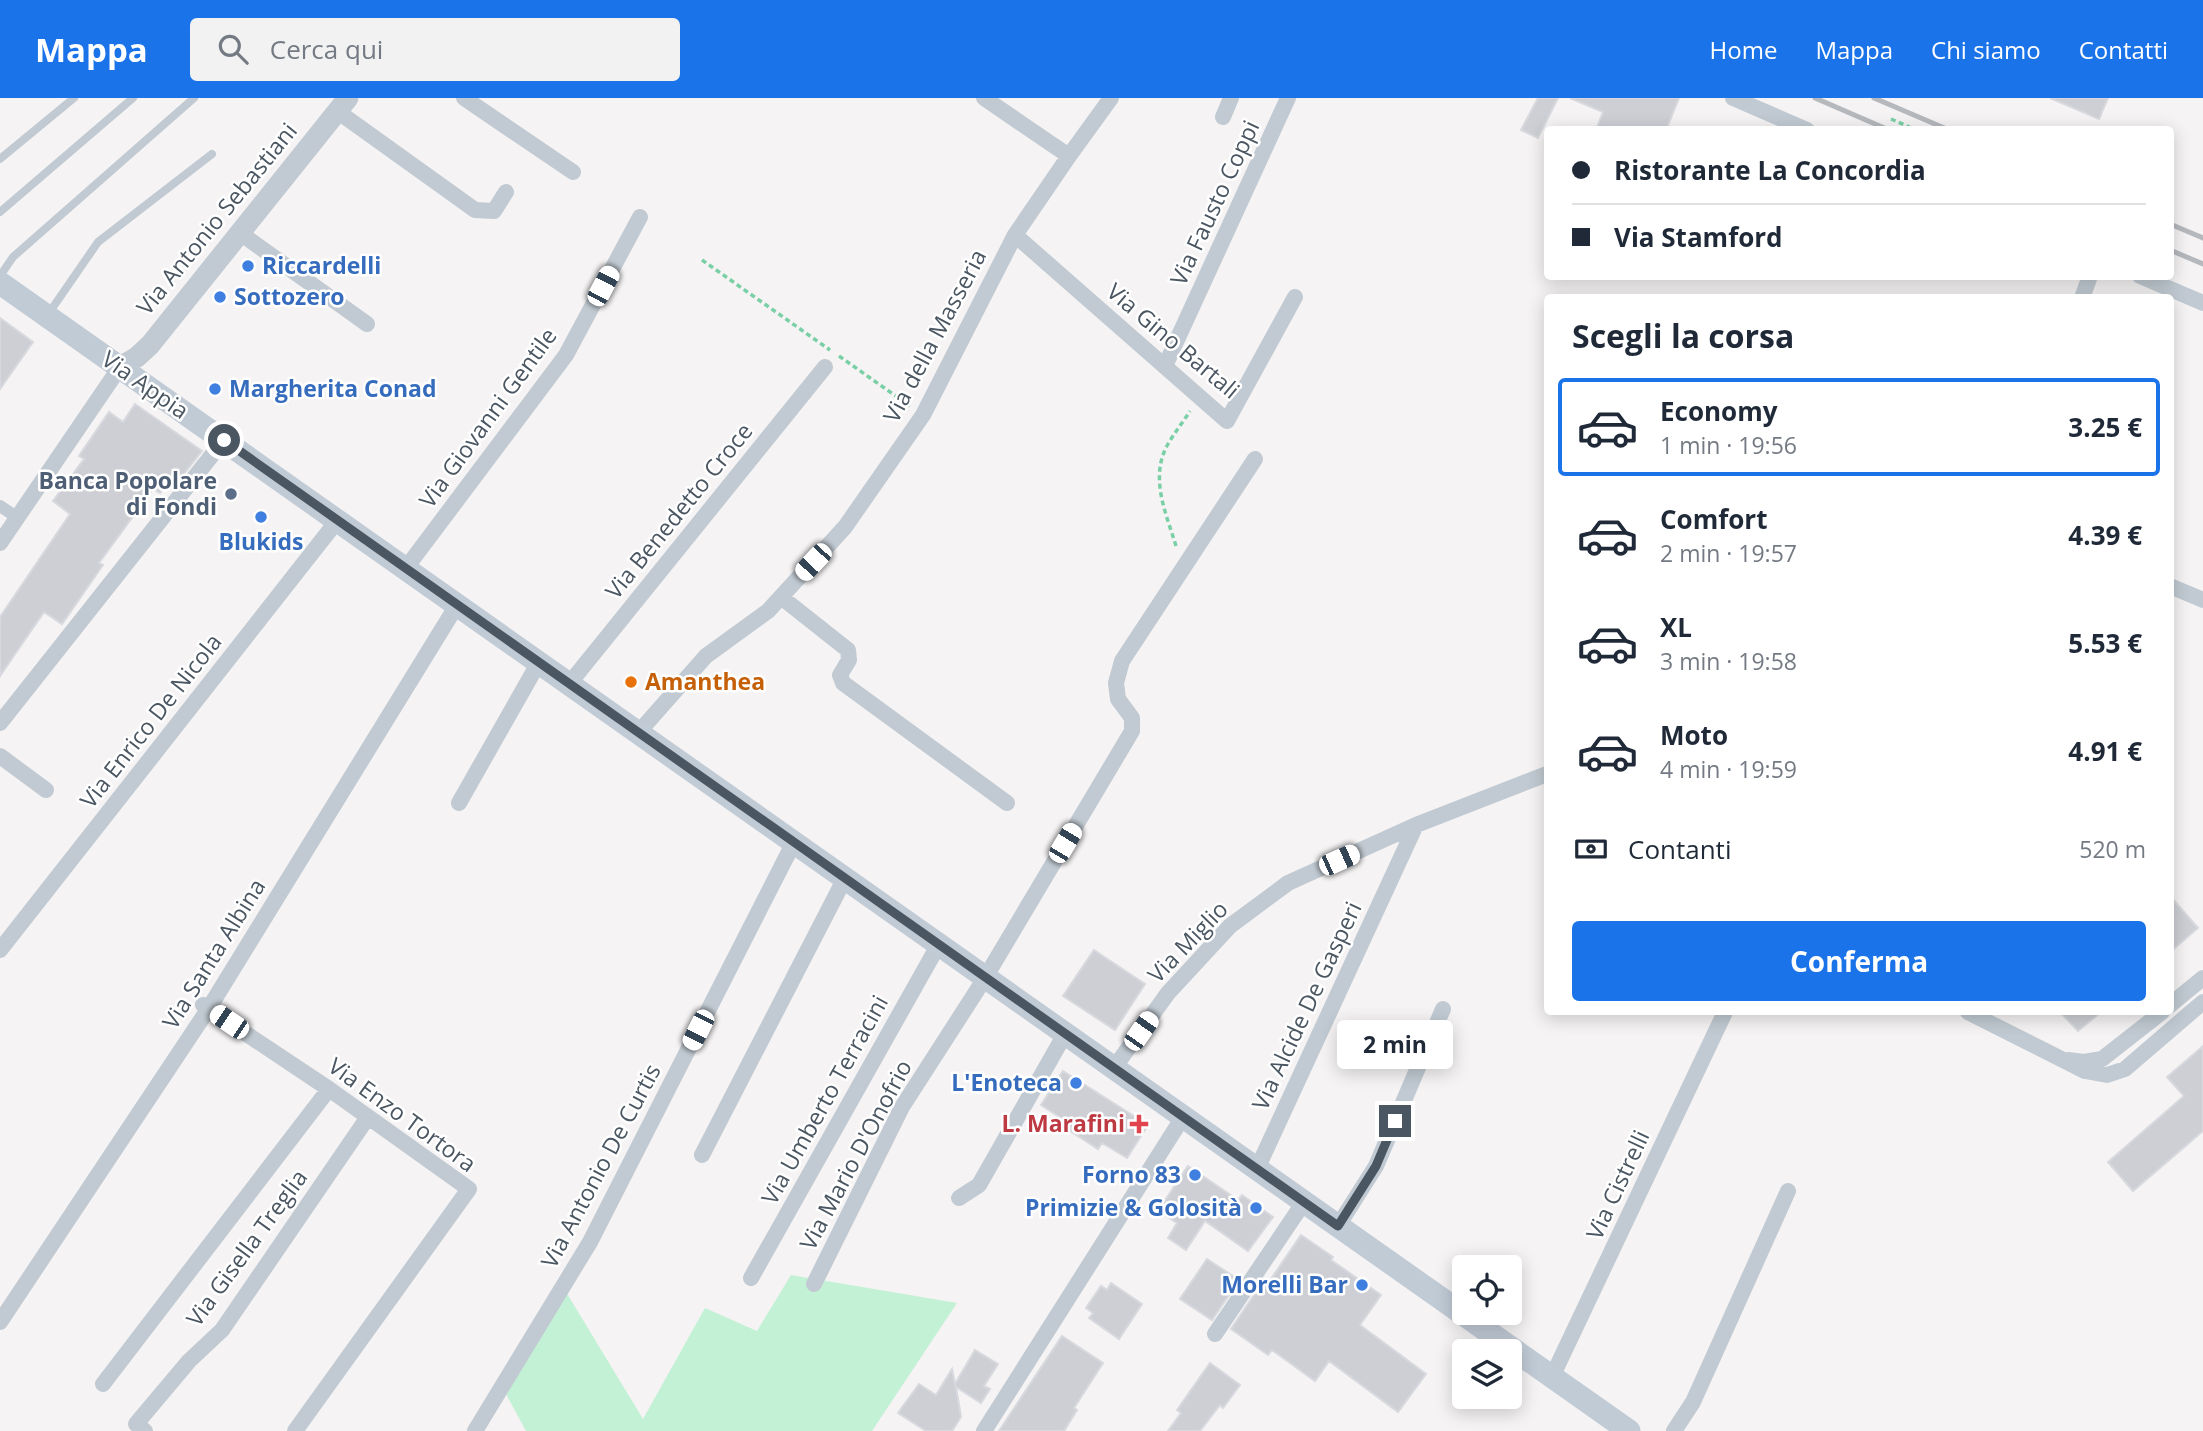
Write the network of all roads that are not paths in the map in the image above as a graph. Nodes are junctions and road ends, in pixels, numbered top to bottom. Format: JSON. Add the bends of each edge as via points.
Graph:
{"nodes":[{"id":1,"x":74,"y":98,"type":"edge"},
{"id":2,"x":133,"y":98,"type":"edge"},
{"id":3,"x":194,"y":98,"type":"edge"},
{"id":4,"x":464,"y":98,"type":"edge"},
{"id":5,"x":984,"y":98,"type":"edge"},
{"id":6,"x":1111,"y":98,"type":"edge"},
{"id":7,"x":1231,"y":98,"type":"edge"},
{"id":8,"x":1288,"y":98,"type":"edge"},
{"id":9,"x":1733,"y":98,"type":"edge"},
{"id":10,"x":343,"y":105,"type":"edge"},
{"id":11,"x":1223,"y":117,"type":"dead end"},
{"id":12,"x":1798,"y":126,"type":"edge"},
{"id":13,"x":212,"y":154,"type":"dead end"},
{"id":14,"x":1069,"y":156,"type":"junction"},
{"id":15,"x":0,"y":159,"type":"edge"},
{"id":16,"x":573,"y":173,"type":"dead end"},
{"id":17,"x":506,"y":192,"type":"dead end"},
{"id":18,"x":0,"y":212,"type":"edge"},
{"id":19,"x":640,"y":217,"type":"dead end"},
{"id":20,"x":240,"y":233,"type":"junction"},
{"id":21,"x":1016,"y":235,"type":"junction"},
{"id":22,"x":0,"y":276,"type":"edge"},
{"id":23,"x":2149,"y":280,"type":"edge"},
{"id":24,"x":0,"y":283,"type":"edge"},
{"id":25,"x":1295,"y":297,"type":"dead end"},
{"id":26,"x":2203,"y":303,"type":"edge"},
{"id":27,"x":47,"y":316,"type":"junction"},
{"id":28,"x":367,"y":324,"type":"dead end"},
{"id":29,"x":1165,"y":366,"type":"junction"},
{"id":30,"x":120,"y":367,"type":"junction"},
{"id":31,"x":825,"y":367,"type":"dead end"},
{"id":32,"x":224,"y":440,"type":"junction"},
{"id":33,"x":1255,"y":459,"type":"dead end"},
{"id":34,"x":0,"y":506,"type":"edge"},
{"id":35,"x":18,"y":518,"type":"junction"},
{"id":36,"x":337,"y":521,"type":"junction"},
{"id":37,"x":0,"y":543,"type":"edge"},
{"id":38,"x":405,"y":568,"type":"junction"},
{"id":39,"x":2174,"y":588,"type":"edge"},
{"id":40,"x":781,"y":597,"type":"junction"},
{"id":41,"x":2203,"y":600,"type":"edge"},
{"id":42,"x":457,"y":605,"type":"junction"},
{"id":43,"x":539,"y":662,"type":"junction"},
{"id":44,"x":569,"y":684,"type":"junction"},
{"id":45,"x":0,"y":723,"type":"edge"},
{"id":46,"x":638,"y":733,"type":"junction"},
{"id":47,"x":0,"y":757,"type":"edge"},
{"id":48,"x":1544,"y":775,"type":"edge"},
{"id":49,"x":46,"y":790,"type":"dead end"},
{"id":50,"x":459,"y":803,"type":"dead end"},
{"id":51,"x":1007,"y":803,"type":"dead end"},
{"id":52,"x":1416,"y":825,"type":"junction"},
{"id":53,"x":794,"y":842,"type":"junction"},
{"id":54,"x":845,"y":878,"type":"junction"},
{"id":55,"x":939,"y":944,"type":"junction"},
{"id":56,"x":0,"y":950,"type":"edge"},
{"id":57,"x":985,"y":978,"type":"junction"},
{"id":58,"x":2203,"y":978,"type":"edge"},
{"id":59,"x":2174,"y":1002,"type":"edge"},
{"id":60,"x":2203,"y":1002,"type":"edge"},
{"id":61,"x":206,"y":1007,"type":"junction"},
{"id":62,"x":1443,"y":1009,"type":"dead end"},
{"id":63,"x":1724,"y":1015,"type":"edge"},
{"id":64,"x":1974,"y":1015,"type":"edge"},
{"id":65,"x":2158,"y":1015,"type":"edge"},
{"id":66,"x":1065,"y":1034,"type":"junction"},
{"id":67,"x":2059,"y":1059,"type":"junction"},
{"id":68,"x":1114,"y":1068,"type":"junction"},
{"id":69,"x":329,"y":1089,"type":"junction"},
{"id":70,"x":368,"y":1117,"type":"junction"},
{"id":71,"x":1183,"y":1117,"type":"junction"},
{"id":72,"x":702,"y":1155,"type":"dead end"},
{"id":73,"x":1257,"y":1169,"type":"junction"},
{"id":74,"x":1788,"y":1191,"type":"dead end"},
{"id":75,"x":959,"y":1198,"type":"dead end"},
{"id":76,"x":1304,"y":1202,"type":"junction"},
{"id":77,"x":1338,"y":1226,"type":"junction"},
{"id":78,"x":751,"y":1278,"type":"dead end"},
{"id":79,"x":814,"y":1284,"type":"dead end"},
{"id":80,"x":0,"y":1322,"type":"edge"},
{"id":81,"x":1215,"y":1334,"type":"dead end"},
{"id":82,"x":1552,"y":1377,"type":"junction"},
{"id":83,"x":103,"y":1384,"type":"dead end"},
{"id":84,"x":145,"y":1431,"type":"edge"},
{"id":85,"x":295,"y":1431,"type":"edge"},
{"id":86,"x":475,"y":1431,"type":"edge"},
{"id":87,"x":984,"y":1431,"type":"edge"},
{"id":88,"x":1629,"y":1431,"type":"edge"},
{"id":89,"x":1674,"y":1431,"type":"edge"}],
"edges":[{"from":1,"to":15,"type":"lane"},
{"from":2,"to":18,"type":"lane"},
{"from":3,"to":22,"type":"lane","via":[[13,257]]},
{"from":4,"to":16,"type":"street"},
{"from":5,"to":14,"type":"street"},
{"from":6,"to":14,"type":"street","name":"Via della Masseria"},
{"from":7,"to":11,"type":"street"},
{"from":8,"to":29,"type":"street","name":"Via Fausto Coppi"},
{"from":9,"to":12,"type":"street"},
{"from":10,"to":17,"type":"street","via":[[475,211],[494,211]]},
{"from":10,"to":20,"type":"street","name":"Via Antonio Sebastiani"},
{"from":13,"to":27,"type":"lane","via":[[98,243]]},
{"from":14,"to":21,"type":"street","name":"Via della Masseria"},
{"from":19,"to":38,"type":"street","name":"Via Giovanni Gentile","via":[[566,355]]},
{"from":20,"to":28,"type":"street"},
{"from":20,"to":30,"type":"street","name":"Via Antonio Sebastiani","via":[[150,345]]},
{"from":21,"to":29,"type":"street","name":"Via Gino Bartali"},
{"from":21,"to":40,"type":"street","name":"Via della Masseria","via":[[923,415],[845,527]]},
{"from":23,"to":26,"type":"street"},
{"from":24,"to":27,"type":"main road","name":"Via Appia"},
{"from":25,"to":29,"type":"street","name":"Via Gino Bartali","via":[[1227,421]]},
{"from":27,"to":30,"type":"main road","name":"Via Appia"},
{"from":30,"to":32,"type":"main road","name":"Via Appia"},
{"from":30,"to":35,"type":"street"},
{"from":31,"to":44,"type":"street","name":"Via Benedetto Croce"},
{"from":32,"to":36,"type":"main road","name":"Via Appia"},
{"from":32,"to":45,"type":"street"},
{"from":33,"to":57,"type":"street","name":"Via Mario D'Onofrio","via":[[1122,661],[1116,682],[1118,699],[1132,718],[1132,732]]},
{"from":34,"to":35,"type":"street"},
{"from":35,"to":37,"type":"street"},
{"from":36,"to":38,"type":"main road","name":"Via Appia"},
{"from":36,"to":56,"type":"street","name":"Via Enrico De Nicola"},
{"from":38,"to":42,"type":"main road","name":"Via Appia"},
{"from":39,"to":41,"type":"street"},
{"from":40,"to":46,"type":"street","name":"Via della Masseria","via":[[706,656]]},
{"from":40,"to":51,"type":"street","via":[[848,650],[849,660],[840,675],[843,683]]},
{"from":42,"to":43,"type":"main road","name":"Via Appia"},
{"from":42,"to":61,"type":"street","name":"Via Santa Albina"},
{"from":43,"to":44,"type":"main road","name":"Via Appia"},
{"from":43,"to":50,"type":"street"},
{"from":44,"to":46,"type":"main road","name":"Via Appia"},
{"from":46,"to":53,"type":"main road","name":"Via Appia"},
{"from":47,"to":49,"type":"street"},
{"from":48,"to":52,"type":"street","name":"Via Miglio"},
{"from":52,"to":68,"type":"street","name":"Via Miglio","via":[[1289,883],[1230,926],[1168,993]]},
{"from":52,"to":73,"type":"street","name":"Via Alcide De Gasperi"},
{"from":53,"to":54,"type":"main road","name":"Via Appia"},
{"from":53,"to":86,"type":"street","name":"Via Antonio De Curtis","via":[[590,1242]]},
{"from":54,"to":55,"type":"main road","name":"Via Appia"},
{"from":54,"to":72,"type":"street"},
{"from":55,"to":57,"type":"main road","name":"Via Appia"},
{"from":55,"to":78,"type":"street","name":"Via Umberto Terracini"},
{"from":57,"to":66,"type":"main road","name":"Via Appia"},
{"from":57,"to":79,"type":"street","name":"Via Mario D'Onofrio","via":[[902,1107]]},
{"from":58,"to":59,"type":"street"},
{"from":60,"to":67,"type":"street","via":[[2125,1069],[2107,1075]]},
{"from":61,"to":69,"type":"street","name":"Via Enzo Tortora"},
{"from":61,"to":80,"type":"street","name":"Via Santa Albina"},
{"from":62,"to":77,"type":"street","via":[[1376,1166]]},
{"from":63,"to":82,"type":"street","name":"Via Cistrelli"},
{"from":64,"to":67,"type":"street"},
{"from":65,"to":67,"type":"street","via":[[2102,1059]]},
{"from":66,"to":68,"type":"main road","name":"Via Appia"},
{"from":66,"to":75,"type":"street","via":[[979,1185]]},
{"from":68,"to":71,"type":"main road","name":"Via Appia"},
{"from":69,"to":70,"type":"street","name":"Via Enzo Tortora"},
{"from":69,"to":83,"type":"street"},
{"from":70,"to":84,"type":"street","name":"Via Gisella Treglia","via":[[222,1330],[136,1424]]},
{"from":70,"to":85,"type":"street","name":"Via Enzo Tortora","via":[[469,1189]]},
{"from":71,"to":73,"type":"main road","name":"Via Appia"},
{"from":71,"to":87,"type":"street"},
{"from":73,"to":76,"type":"main road","name":"Via Appia"},
{"from":74,"to":89,"type":"street","via":[[1693,1402]]},
{"from":76,"to":77,"type":"main road","name":"Via Appia"},
{"from":76,"to":81,"type":"street"},
{"from":77,"to":82,"type":"main road","name":"Via Appia"},
{"from":82,"to":88,"type":"main road","name":"Via Appia"}]}
